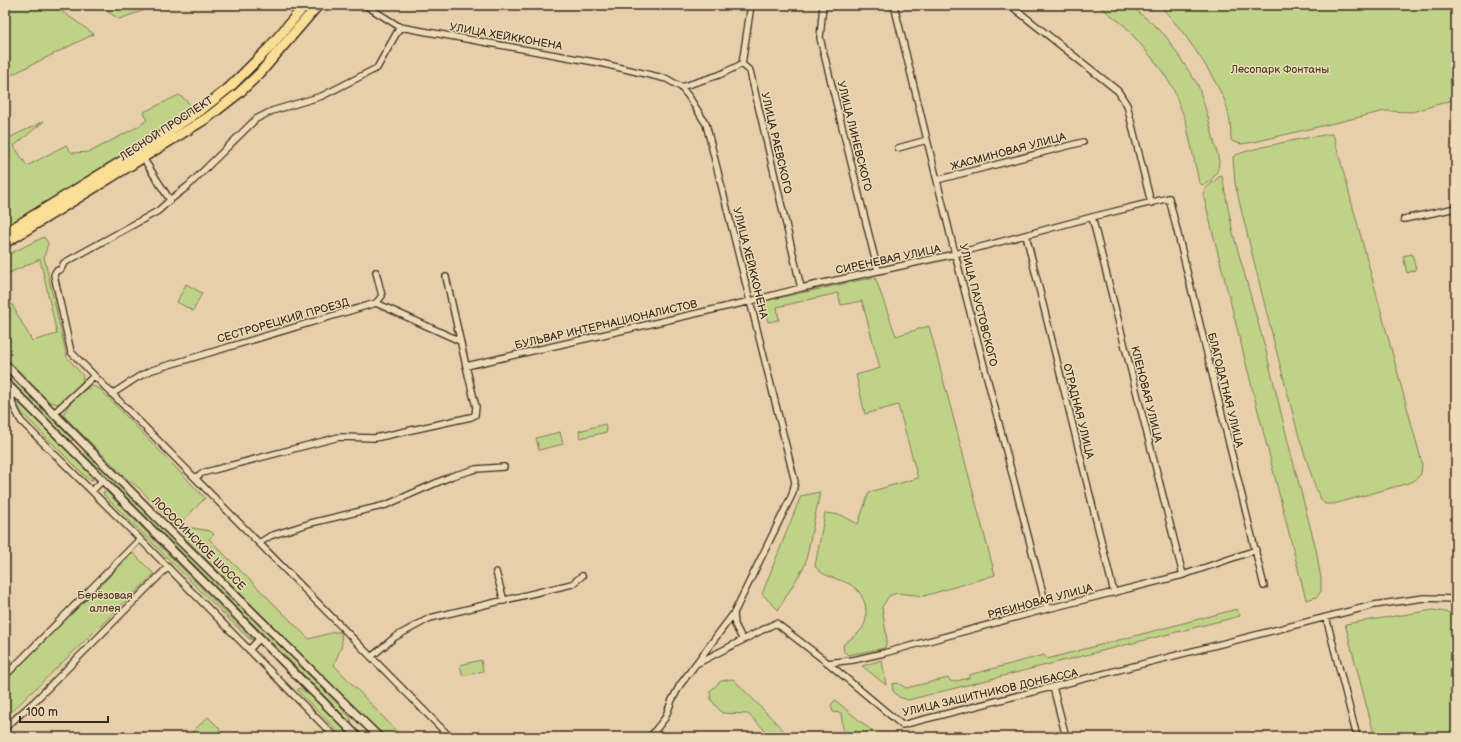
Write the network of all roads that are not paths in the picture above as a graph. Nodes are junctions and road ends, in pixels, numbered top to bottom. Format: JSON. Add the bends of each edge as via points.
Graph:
{"nodes":[{"id":1,"x":305,"y":5,"type":"edge"},
{"id":2,"x":318,"y":5,"type":"edge"},
{"id":3,"x":365,"y":5,"type":"edge"},
{"id":4,"x":751,"y":5,"type":"edge"},
{"id":5,"x":823,"y":5,"type":"edge"},
{"id":6,"x":894,"y":5,"type":"edge"},
{"id":7,"x":1010,"y":5,"type":"edge"},
{"id":8,"x":400,"y":27,"type":"junction"},
{"id":9,"x":742,"y":64,"type":"junction"},
{"id":10,"x":681,"y":87,"type":"junction"},
{"id":11,"x":204,"y":114,"type":"junction"},
{"id":12,"x":927,"y":140,"type":"junction"},
{"id":13,"x":1084,"y":142,"type":"dead end"},
{"id":14,"x":898,"y":148,"type":"dead end"},
{"id":15,"x":143,"y":158,"type":"junction"},
{"id":16,"x":937,"y":180,"type":"junction"},
{"id":17,"x":1168,"y":198,"type":"joint"},
{"id":18,"x":170,"y":200,"type":"junction"},
{"id":19,"x":1151,"y":203,"type":"junction"},
{"id":20,"x":1456,"y":208,"type":"edge"},
{"id":21,"x":1092,"y":217,"type":"junction"},
{"id":22,"x":1404,"y":219,"type":"dead end"},
{"id":23,"x":5,"y":233,"type":"edge"},
{"id":24,"x":1026,"y":235,"type":"junction"},
{"id":25,"x":5,"y":243,"type":"edge"},
{"id":26,"x":955,"y":254,"type":"junction"},
{"id":27,"x":878,"y":271,"type":"junction"},
{"id":28,"x":376,"y":272,"type":"dead end"},
{"id":29,"x":446,"y":277,"type":"dead end"},
{"id":30,"x":801,"y":288,"type":"junction"},
{"id":31,"x":751,"y":301,"type":"junction"},
{"id":32,"x":376,"y":303,"type":"junction"},
{"id":33,"x":460,"y":341,"type":"junction"},
{"id":34,"x":5,"y":364,"type":"edge"},
{"id":35,"x":466,"y":366,"type":"junction"},
{"id":36,"x":94,"y":376,"type":"junction"},
{"id":37,"x":5,"y":382,"type":"edge"},
{"id":38,"x":12,"y":389,"type":"junction"},
{"id":39,"x":112,"y":394,"type":"junction"},
{"id":40,"x":54,"y":413,"type":"junction"},
{"id":41,"x":82,"y":442,"type":"junction"},
{"id":42,"x":74,"y":451,"type":"junction"},
{"id":43,"x":504,"y":467,"type":"dead end"},
{"id":44,"x":195,"y":478,"type":"junction"},
{"id":45,"x":102,"y":480,"type":"junction"},
{"id":46,"x":92,"y":491,"type":"junction"},
{"id":47,"x":140,"y":539,"type":"junction"},
{"id":48,"x":259,"y":543,"type":"junction"},
{"id":49,"x":1256,"y":550,"type":"junction"},
{"id":50,"x":168,"y":567,"type":"junction"},
{"id":51,"x":496,"y":572,"type":"dead end"},
{"id":52,"x":1183,"y":575,"type":"junction"},
{"id":53,"x":582,"y":576,"type":"dead end"},
{"id":54,"x":1264,"y":586,"type":"dead end"},
{"id":55,"x":1114,"y":593,"type":"junction"},
{"id":56,"x":1456,"y":599,"type":"edge"},
{"id":57,"x":504,"y":601,"type":"junction"},
{"id":58,"x":1047,"y":609,"type":"junction"},
{"id":59,"x":734,"y":613,"type":"junction"},
{"id":60,"x":1326,"y":617,"type":"junction"},
{"id":61,"x":260,"y":638,"type":"junction"},
{"id":62,"x":743,"y":640,"type":"junction"},
{"id":63,"x":249,"y":650,"type":"junction"},
{"id":64,"x":371,"y":657,"type":"junction"},
{"id":65,"x":828,"y":663,"type":"junction"},
{"id":66,"x":696,"y":664,"type":"junction"},
{"id":67,"x":5,"y":676,"type":"edge"},
{"id":68,"x":1053,"y":687,"type":"junction"},
{"id":69,"x":361,"y":720,"type":"junction"},
{"id":70,"x":5,"y":728,"type":"edge"},
{"id":71,"x":352,"y":731,"type":"junction"},
{"id":72,"x":335,"y":737,"type":"edge"},
{"id":73,"x":358,"y":737,"type":"edge"},
{"id":74,"x":378,"y":737,"type":"edge"},
{"id":75,"x":450,"y":737,"type":"edge"},
{"id":76,"x":650,"y":737,"type":"edge"},
{"id":77,"x":1066,"y":737,"type":"edge"},
{"id":78,"x":1356,"y":737,"type":"edge"}],
"edges":[{"from":1,"to":11,"type":"main road","name":"ЛЕСНОЙ ПРОСПЕКТ","via":[[269,48]]},
{"from":2,"to":11,"type":"main road","name":"ЛЕСНОЙ ПРОСПЕКТ","via":[[260,73],[239,93]]},
{"from":3,"to":8,"type":"street","name":"УЛИЦА ХЕЙККОНЕНА"},
{"from":4,"to":9,"type":"street"},
{"from":5,"to":27,"type":"street","name":"УЛИЦА ЛИНЕВСКОГО","via":[[820,38]]},
{"from":6,"to":12,"type":"street","name":"УЛИЦА ПАУСТОВСКОГО"},
{"from":7,"to":19,"type":"street","via":[[1118,91],[1128,105]]},
{"from":8,"to":10,"type":"street","name":"УЛИЦА ХЕЙККОНЕНА","via":[[600,63],[667,79]]},
{"from":8,"to":18,"type":"street","via":[[377,68],[322,96],[272,111],[256,119],[188,186]]},
{"from":9,"to":10,"type":"street","via":[[719,75]]},
{"from":9,"to":30,"type":"street","name":"УЛИЦА РАЕВСКОГО","via":[[750,71]]},
{"from":10,"to":31,"type":"street","name":"УЛИЦА ХЕЙККОНЕНА","via":[[706,124]]},
{"from":11,"to":15,"type":"main road","name":"ЛЕСНОЙ ПРОСПЕКТ"},
{"from":11,"to":23,"type":"main road","name":"ЛЕСНОЙ ПРОСПЕКТ"},
{"from":12,"to":14,"type":"street"},
{"from":12,"to":16,"type":"street","name":"УЛИЦА ПАУСТОВСКОГО"},
{"from":13,"to":16,"type":"street","name":"ЖАСМИНОВАЯ УЛИЦА"},
{"from":15,"to":18,"type":"street"},
{"from":15,"to":25,"type":"main road","name":"ЛЕСНОЙ ПРОСПЕКТ"},
{"from":16,"to":26,"type":"street","name":"УЛИЦА ПАУСТОВСКОГО"},
{"from":17,"to":19,"type":"street","name":"СИРЕНЕВАЯ УЛИЦА"},
{"from":17,"to":49,"type":"street","name":"БЛАГОДАТНАЯ УЛИЦА"},
{"from":18,"to":36,"type":"street","via":[[158,211],[64,263],[61,269],[55,272],[71,352]]},
{"from":19,"to":21,"type":"street","name":"СИРЕНЕВАЯ УЛИЦА"},
{"from":20,"to":22,"type":"street"},
{"from":21,"to":24,"type":"street","name":"СИРЕНЕВАЯ УЛИЦА"},
{"from":21,"to":52,"type":"street","name":"КЛЕНОВАЯ УЛИЦА"},
{"from":24,"to":26,"type":"street","name":"СИРЕНЕВАЯ УЛИЦА"},
{"from":24,"to":55,"type":"street","name":"ОТРАДНАЯ УЛИЦА"},
{"from":26,"to":27,"type":"street","name":"СИРЕНЕВАЯ УЛИЦА"},
{"from":26,"to":58,"type":"street","name":"УЛИЦА ПАУСТОВСКОГО"},
{"from":27,"to":30,"type":"street","name":"СИРЕНЕВАЯ УЛИЦА"},
{"from":28,"to":32,"type":"street","via":[[382,296]]},
{"from":29,"to":33,"type":"street"},
{"from":30,"to":31,"type":"street","name":"СИРЕНЕВАЯ УЛИЦА"},
{"from":31,"to":35,"type":"street","name":"БУЛЬВАР ИНТЕРНАЦИОНАЛИСТОВ"},
{"from":31,"to":59,"type":"street","name":"УЛИЦА ХЕЙККОНЕНА","via":[[795,482],[792,494]]},
{"from":32,"to":33,"type":"street"},
{"from":32,"to":39,"type":"street","name":"СЕСТРОРЕЦКИЙ ПРОЕЗД","via":[[152,370]]},
{"from":33,"to":35,"type":"street"},
{"from":34,"to":40,"type":"street","name":"ЛОСОСИНСКОЕ ШОССЕ"},
{"from":35,"to":44,"type":"street","via":[[476,407],[472,417],[375,438],[339,437]]},
{"from":36,"to":39,"type":"street"},
{"from":36,"to":40,"type":"street"},
{"from":37,"to":38,"type":"street"},
{"from":38,"to":42,"type":"street"},
{"from":38,"to":46,"type":"street","via":[[12,402],[21,421]]},
{"from":39,"to":44,"type":"street"},
{"from":40,"to":41,"type":"street","name":"ЛОСОСИНСКОЕ ШОССЕ"},
{"from":41,"to":42,"type":"street"},
{"from":41,"to":69,"type":"street","name":"ЛОСОСИНСКОЕ ШОССЕ"},
{"from":42,"to":45,"type":"street"},
{"from":43,"to":48,"type":"street","via":[[476,469],[452,476],[386,505],[304,525],[270,536]]},
{"from":44,"to":48,"type":"street"},
{"from":45,"to":46,"type":"street"},
{"from":45,"to":61,"type":"street"},
{"from":46,"to":47,"type":"street"},
{"from":47,"to":50,"type":"street"},
{"from":47,"to":67,"type":"street"},
{"from":48,"to":64,"type":"street"},
{"from":49,"to":52,"type":"street","name":"РЯБИНОВАЯ УЛИЦА"},
{"from":49,"to":54,"type":"street","name":"БЛАГОДАТНАЯ УЛИЦА"},
{"from":50,"to":63,"type":"street"},
{"from":50,"to":70,"type":"street"},
{"from":51,"to":57,"type":"street"},
{"from":52,"to":55,"type":"street","name":"РЯБИНОВАЯ УЛИЦА"},
{"from":53,"to":57,"type":"street","via":[[572,584]]},
{"from":55,"to":58,"type":"street","name":"РЯБИНОВАЯ УЛИЦА"},
{"from":56,"to":60,"type":"street","name":"УЛИЦА ЗАЩИТНИКОВ ДОНБАССА","via":[[1410,599]]},
{"from":57,"to":64,"type":"street","via":[[430,618],[395,637]]},
{"from":58,"to":65,"type":"street","name":"РЯБИНОВАЯ УЛИЦА","via":[[884,653]]},
{"from":59,"to":62,"type":"street","via":[[734,625]]},
{"from":59,"to":66,"type":"street","name":"УЛИЦА ХЕЙККОНЕНА"},
{"from":60,"to":68,"type":"street","name":"УЛИЦА ЗАЩИТНИКОВ ДОНБАССА"},
{"from":60,"to":78,"type":"street"},
{"from":61,"to":63,"type":"street"},
{"from":61,"to":71,"type":"street"},
{"from":62,"to":65,"type":"street","name":"УЛИЦА ЗАЩИТНИКОВ ДОНБАССА","via":[[776,623]]},
{"from":62,"to":66,"type":"street","name":"УЛИЦА ЗАЩИТНИКОВ ДОНБАССА"},
{"from":63,"to":72,"type":"street"},
{"from":64,"to":75,"type":"street"},
{"from":65,"to":68,"type":"street","name":"УЛИЦА ЗАЩИТНИКОВ ДОНБАССА","via":[[902,725]]},
{"from":66,"to":76,"type":"street","name":"УЛИЦА ХЕЙККОНЕНА","via":[[680,685],[665,718]]},
{"from":68,"to":77,"type":"street"},
{"from":69,"to":71,"type":"street"},
{"from":69,"to":74,"type":"street","name":"ЛОСОСИНСКОЕ ШОССЕ"},
{"from":71,"to":73,"type":"street"}]}
